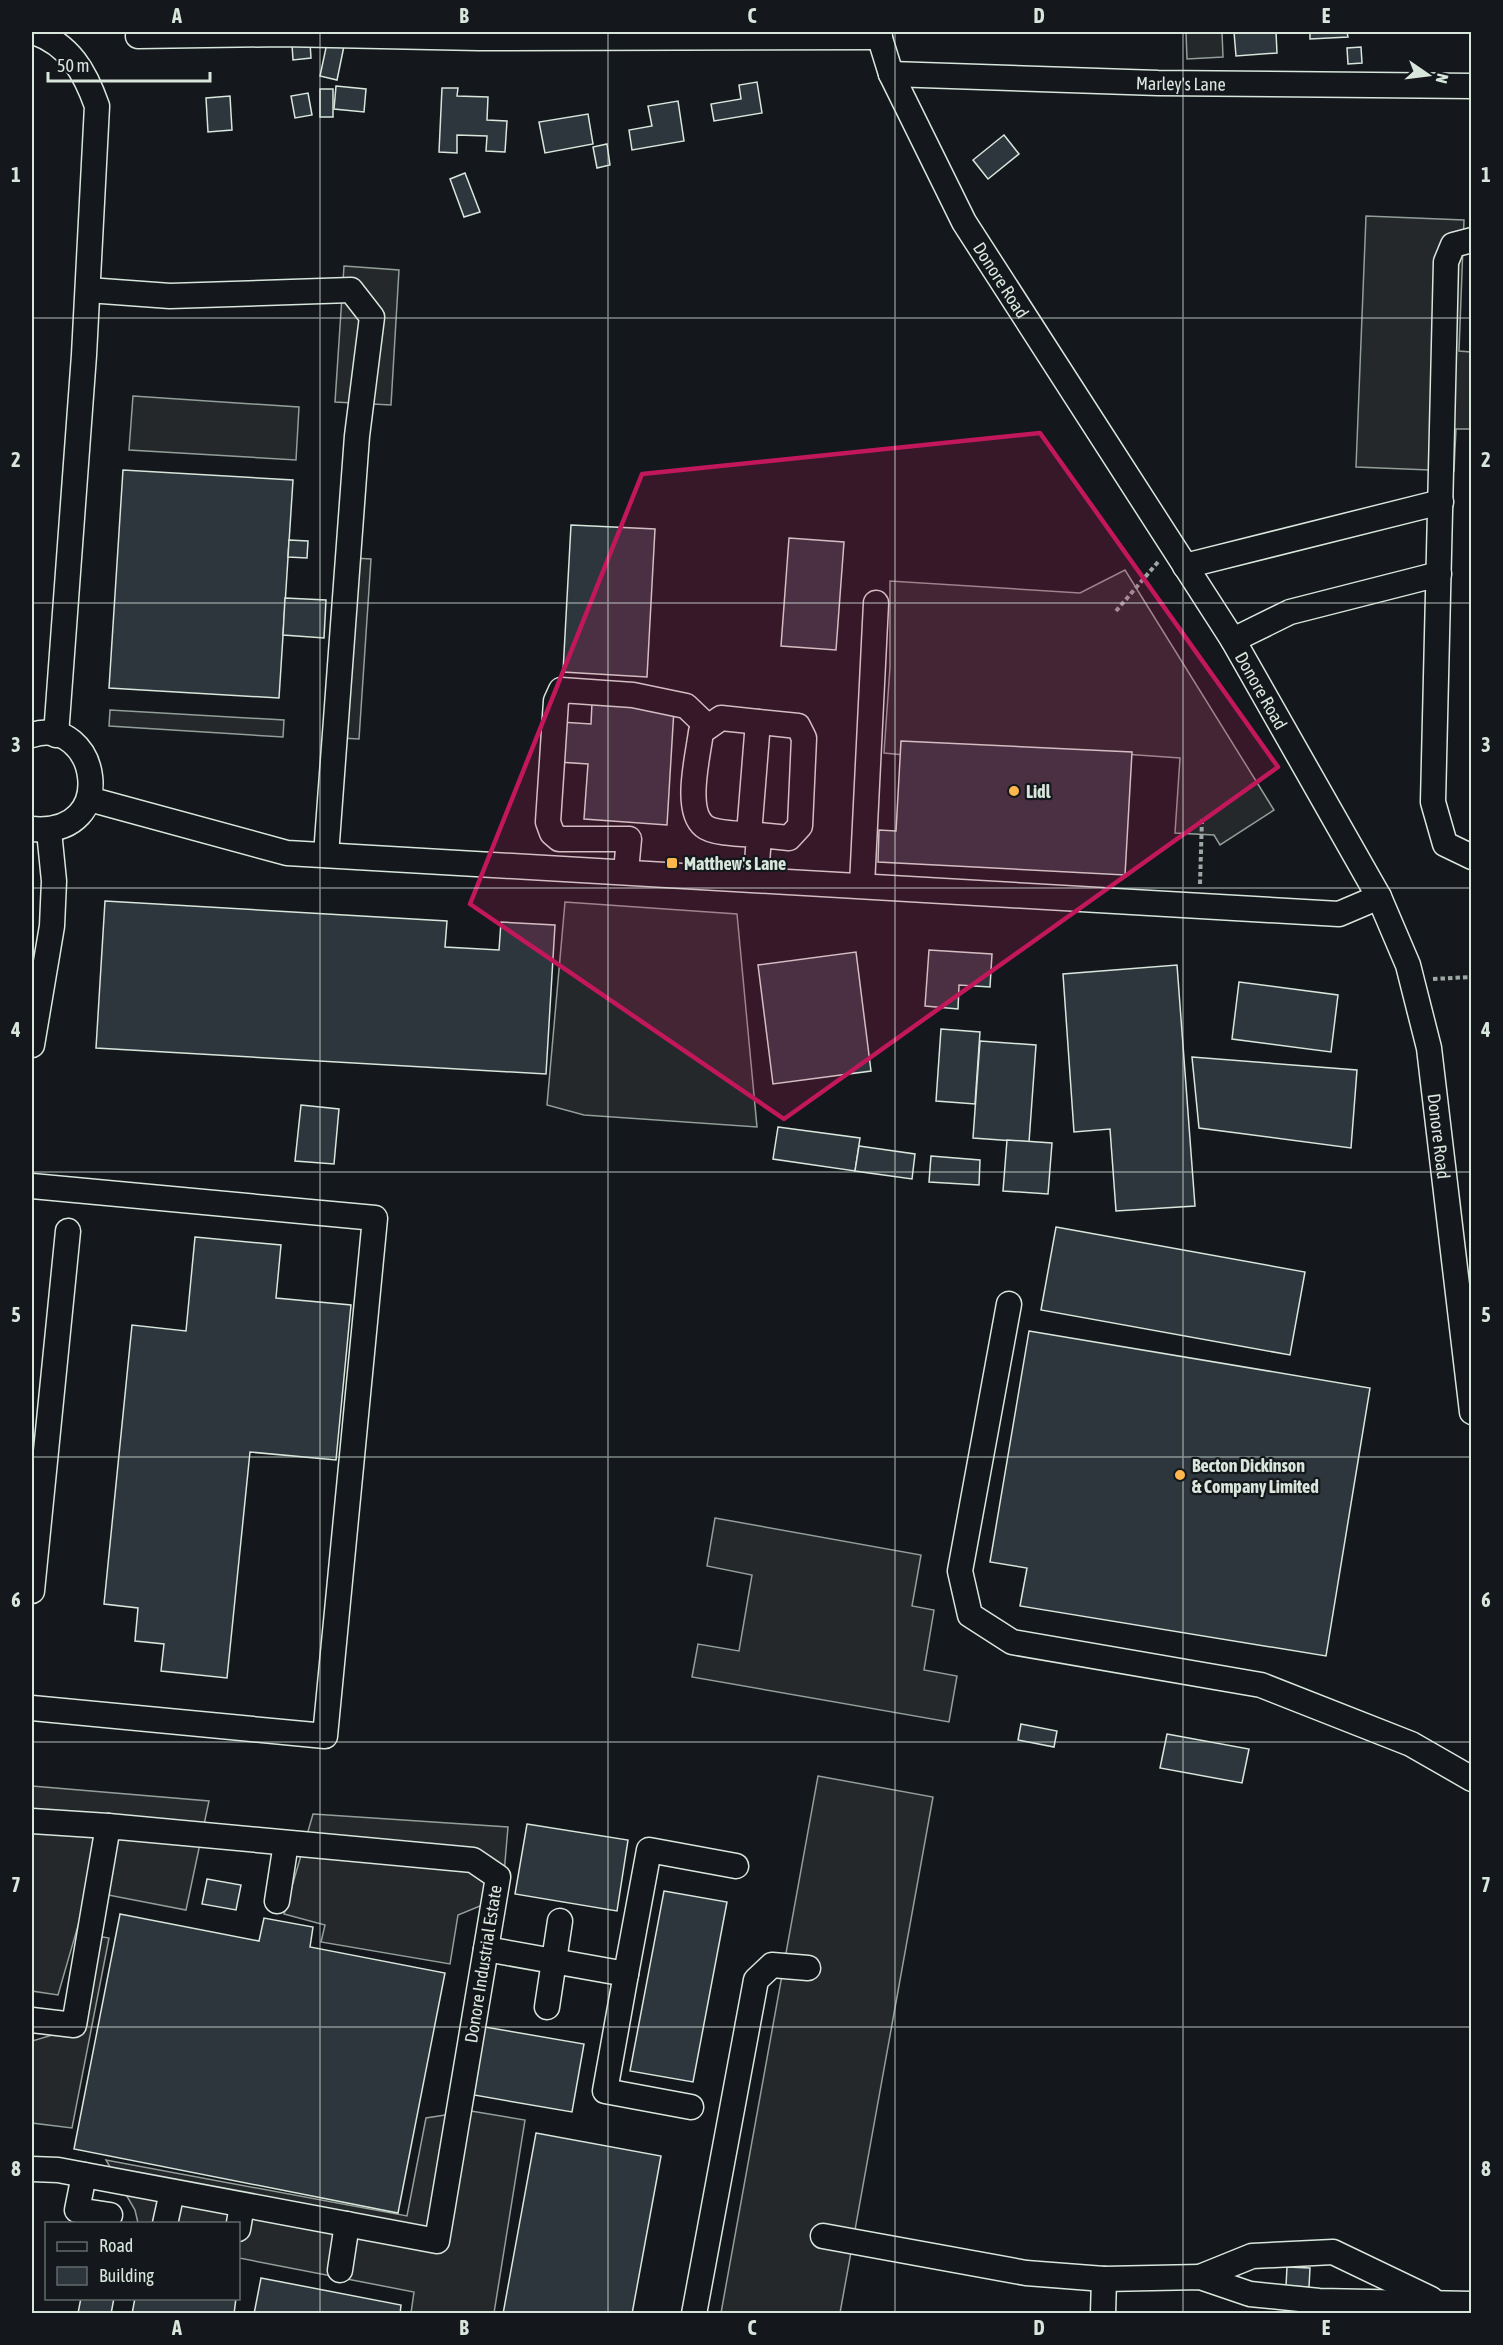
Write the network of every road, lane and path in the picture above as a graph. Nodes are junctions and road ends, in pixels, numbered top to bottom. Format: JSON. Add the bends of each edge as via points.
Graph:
{"nodes":[{"id":1,"x":34,"y":32,"type":"edge"},
{"id":2,"x":879,"y":34,"type":"edge"},
{"id":3,"x":138,"y":36,"type":"dead end"},
{"id":4,"x":891,"y":74,"type":"junction"},
{"id":5,"x":1472,"y":86,"type":"edge"},
{"id":6,"x":1472,"y":240,"type":"edge"},
{"id":7,"x":88,"y":290,"type":"junction"},
{"id":8,"x":1441,"y":502,"type":"junction"},
{"id":9,"x":1172,"y":545,"type":"junction"},
{"id":10,"x":1185,"y":566,"type":"junction"},
{"id":11,"x":1439,"y":574,"type":"junction"},
{"id":12,"x":876,"y":603,"type":"dead end"},
{"id":13,"x":1116,"y":610,"type":"dead end"},
{"id":14,"x":1233,"y":640,"type":"junction"},
{"id":15,"x":758,"y":722,"type":"junction"},
{"id":16,"x":707,"y":726,"type":"junction"},
{"id":17,"x":32,"y":735,"type":"edge"},
{"id":18,"x":56,"y":735,"type":"junction"},
{"id":19,"x":89,"y":799,"type":"junction"},
{"id":20,"x":1203,"y":818,"type":"dead end"},
{"id":21,"x":40,"y":830,"type":"edge"},
{"id":22,"x":754,"y":835,"type":"junction"},
{"id":23,"x":326,"y":855,"type":"junction"},
{"id":24,"x":1472,"y":857,"type":"edge"},
{"id":25,"x":626,"y":871,"type":"junction"},
{"id":26,"x":756,"y":878,"type":"junction"},
{"id":27,"x":862,"y":885,"type":"junction"},
{"id":28,"x":1379,"y":897,"type":"junction"},
{"id":29,"x":1199,"y":905,"type":"junction"},
{"id":30,"x":1472,"y":977,"type":"edge"},
{"id":31,"x":1412,"y":980,"type":"junction"},
{"id":32,"x":32,"y":1045,"type":"edge"},
{"id":33,"x":32,"y":1186,"type":"edge"},
{"id":34,"x":68,"y":1231,"type":"dead end"},
{"id":35,"x":1009,"y":1304,"type":"dead end"},
{"id":36,"x":1472,"y":1412,"type":"edge"},
{"id":37,"x":32,"y":1591,"type":"edge"},
{"id":38,"x":32,"y":1708,"type":"edge"},
{"id":39,"x":1472,"y":1779,"type":"edge"},
{"id":40,"x":32,"y":1821,"type":"edge"},
{"id":41,"x":108,"y":1826,"type":"junction"},
{"id":42,"x":286,"y":1843,"type":"junction"},
{"id":43,"x":736,"y":1866,"type":"dead end"},
{"id":44,"x":277,"y":1901,"type":"dead end"},
{"id":45,"x":560,"y":1921,"type":"dead end"},
{"id":46,"x":486,"y":1949,"type":"junction"},
{"id":47,"x":554,"y":1961,"type":"junction"},
{"id":48,"x":808,"y":1968,"type":"dead end"},
{"id":49,"x":626,"y":1974,"type":"junction"},
{"id":50,"x":547,"y":2007,"type":"dead end"},
{"id":51,"x":32,"y":2020,"type":"edge"},
{"id":52,"x":691,"y":2107,"type":"dead end"},
{"id":53,"x":32,"y":2169,"type":"edge"},
{"id":54,"x":84,"y":2175,"type":"junction"},
{"id":55,"x":172,"y":2192,"type":"junction"},
{"id":56,"x":242,"y":2205,"type":"junction"},
{"id":57,"x":70,"y":2214,"type":"edge"},
{"id":58,"x":110,"y":2215,"type":"dead end"},
{"id":59,"x":165,"y":2222,"type":"edge"},
{"id":60,"x":239,"y":2222,"type":"edge"},
{"id":61,"x":347,"y":2224,"type":"junction"},
{"id":62,"x":823,"y":2236,"type":"dead end"},
{"id":63,"x":340,"y":2270,"type":"dead end"},
{"id":64,"x":1200,"y":2277,"type":"junction"},
{"id":65,"x":1104,"y":2279,"type":"junction"},
{"id":66,"x":1440,"y":2304,"type":"junction"},
{"id":67,"x":1472,"y":2304,"type":"edge"},
{"id":68,"x":694,"y":2313,"type":"edge"},
{"id":69,"x":1103,"y":2313,"type":"edge"}],
"edges":[{"from":1,"to":7,"type":"street","via":[[73,56],[87,78],[97,106]]},
{"from":2,"to":3,"type":"street","via":[[490,39],[282,34]]},
{"from":2,"to":4,"type":"street","name":"Donore Road"},
{"from":4,"to":5,"type":"street","name":"Marley's Lane","via":[[1158,83]]},
{"from":4,"to":9,"type":"street","name":"Donore Road","via":[[964,222]]},
{"from":6,"to":8,"type":"street","via":[[1453,245],[1446,262]]},
{"from":7,"to":18,"type":"street"},
{"from":7,"to":23,"type":"street","via":[[170,296],[351,290],[372,317],[357,435]]},
{"from":8,"to":10,"type":"street"},
{"from":8,"to":11,"type":"street"},
{"from":9,"to":10,"type":"street","name":"Donore Road"},
{"from":9,"to":13,"type":"path"},
{"from":10,"to":14,"type":"street","name":"Donore Road"},
{"from":11,"to":14,"type":"street","via":[[1290,612]]},
{"from":11,"to":24,"type":"street","via":[[1433,802],[1445,844]]},
{"from":12,"to":27,"type":"street"},
{"from":14,"to":28,"type":"street","name":"Donore Road"},
{"from":15,"to":16,"type":"street","via":[[721,718]]},
{"from":15,"to":22,"type":"street"},
{"from":15,"to":22,"type":"street","via":[[798,726],[804,738],[800,826],[789,838]]},
{"from":16,"to":22,"type":"street","via":[[700,732],[692,809],[704,826],[712,830]]},
{"from":16,"to":25,"type":"street","via":[[686,706],[633,695],[561,690],[556,701],[548,822],[559,839],[629,839]]},
{"from":17,"to":18,"type":"street"},
{"from":18,"to":19,"type":"street","via":[[74,744],[89,763]]},
{"from":19,"to":21,"type":"street","via":[[73,821]]},
{"from":19,"to":23,"type":"street","via":[[286,853]]},
{"from":20,"to":29,"type":"path"},
{"from":21,"to":32,"type":"street","via":[[54,880],[52,926]]},
{"from":22,"to":26,"type":"street"},
{"from":23,"to":25,"type":"street"},
{"from":25,"to":26,"type":"street"},
{"from":26,"to":27,"type":"street"},
{"from":27,"to":29,"type":"street"},
{"from":28,"to":29,"type":"street","via":[[1339,914]]},
{"from":28,"to":31,"type":"street","name":"Donore Road"},
{"from":30,"to":31,"type":"path"},
{"from":31,"to":36,"type":"street","name":"Donore Road","via":[[1429,1048]]},
{"from":33,"to":38,"type":"street","via":[[375,1218],[325,1736]]},
{"from":34,"to":37,"type":"street"},
{"from":35,"to":39,"type":"street","via":[[960,1571],[970,1615],[1012,1642],[1261,1685],[1412,1744]]},
{"from":40,"to":41,"type":"street","name":"Donore Industrial Estate"},
{"from":41,"to":42,"type":"street","name":"Donore Industrial Estate"},
{"from":41,"to":51,"type":"street","via":[[74,2025]]},
{"from":42,"to":44,"type":"street"},
{"from":42,"to":46,"type":"street","name":"Donore Industrial Estate","via":[[473,1860],[498,1877]]},
{"from":43,"to":49,"type":"street","via":[[649,1850]]},
{"from":45,"to":47,"type":"street"},
{"from":46,"to":47,"type":"street"},
{"from":46,"to":61,"type":"street","name":"Donore Industrial Estate","via":[[437,2241]]},
{"from":47,"to":49,"type":"street"},
{"from":47,"to":50,"type":"street"},
{"from":48,"to":68,"type":"street","via":[[772,1965],[756,1980]]},
{"from":49,"to":52,"type":"street","via":[[605,2091]]},
{"from":53,"to":54,"type":"street","name":"Donore Industrial Estate"},
{"from":54,"to":55,"type":"street","name":"Donore Industrial Estate"},
{"from":54,"to":57,"type":"street"},
{"from":55,"to":56,"type":"street","name":"Donore Industrial Estate"},
{"from":55,"to":59,"type":"street"},
{"from":56,"to":60,"type":"street"},
{"from":56,"to":61,"type":"street","name":"Donore Industrial Estate"},
{"from":57,"to":58,"type":"street"},
{"from":61,"to":63,"type":"street"},
{"from":62,"to":65,"type":"street","via":[[1026,2273]]},
{"from":64,"to":65,"type":"street"},
{"from":64,"to":66,"type":"street","via":[[1250,2294],[1319,2301]]},
{"from":64,"to":66,"type":"street","via":[[1252,2256],[1333,2252]]},
{"from":65,"to":69,"type":"street"},
{"from":66,"to":67,"type":"street"}]}
